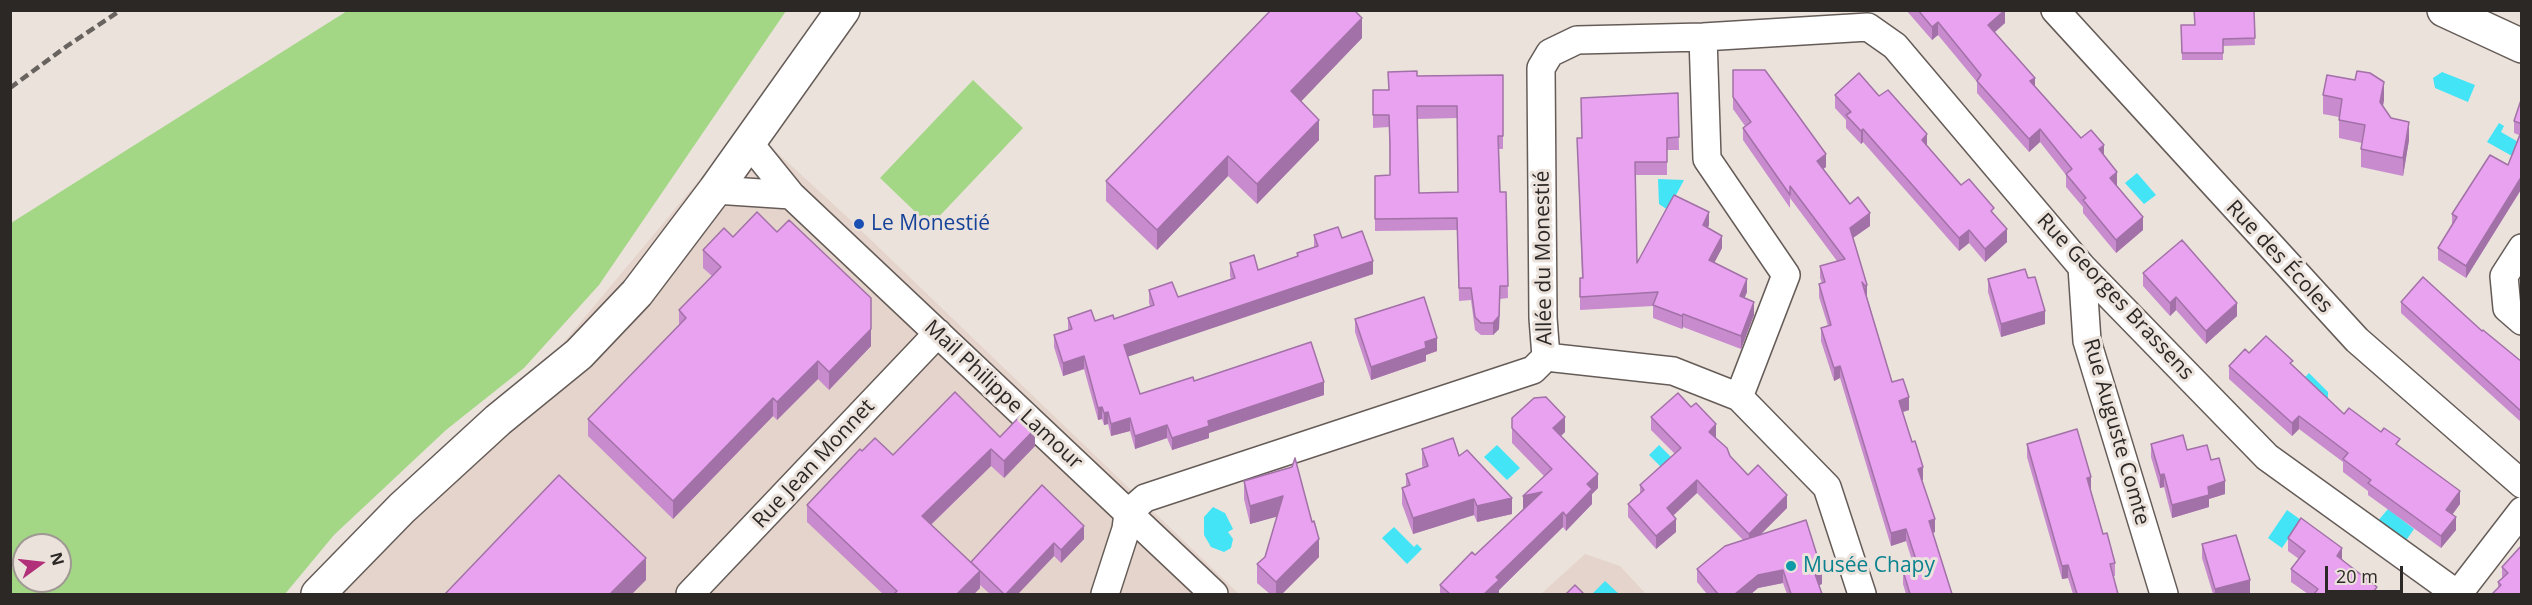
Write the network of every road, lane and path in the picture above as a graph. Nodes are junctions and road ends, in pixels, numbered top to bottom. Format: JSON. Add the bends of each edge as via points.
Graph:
{"nodes":[{"id":1,"x":843,"y":10,"type":"edge"},
{"id":2,"x":2055,"y":10,"type":"edge"},
{"id":3,"x":2444,"y":10,"type":"edge"},
{"id":4,"x":1781,"y":33,"type":"joint"},
{"id":5,"x":1703,"y":37,"type":"junction"},
{"id":6,"x":2522,"y":46,"type":"edge"},
{"id":7,"x":749,"y":143,"type":"junction"},
{"id":8,"x":715,"y":190,"type":"junction"},
{"id":9,"x":791,"y":195,"type":"junction"},
{"id":10,"x":2522,"y":248,"type":"edge"},
{"id":11,"x":2082,"y":267,"type":"junction"},
{"id":12,"x":2522,"y":321,"type":"edge"},
{"id":13,"x":938,"y":333,"type":"junction"},
{"id":14,"x":1546,"y":357,"type":"junction"},
{"id":15,"x":1739,"y":397,"type":"junction"},
{"id":16,"x":2522,"y":484,"type":"edge"},
{"id":17,"x":2522,"y":511,"type":"edge"},
{"id":18,"x":1128,"y":513,"type":"junction"},
{"id":19,"x":318,"y":594,"type":"edge"},
{"id":20,"x":690,"y":594,"type":"edge"},
{"id":21,"x":1105,"y":594,"type":"edge"},
{"id":22,"x":1214,"y":594,"type":"edge"},
{"id":23,"x":1862,"y":594,"type":"edge"},
{"id":24,"x":2164,"y":594,"type":"edge"},
{"id":25,"x":2457,"y":594,"type":"edge"}],
"edges":[{"from":1,"to":7,"type":"street"},
{"from":2,"to":16,"type":"street","name":"Rue des Écoles","via":[[2357,340]]},
{"from":3,"to":6,"type":"street"},
{"from":4,"to":5,"type":"street","name":"Allée du Monestié"},
{"from":4,"to":11,"type":"street","name":"Rue Georges Brassens","via":[[1868,27],[1895,46]]},
{"from":5,"to":14,"type":"street","name":"Allée du Monestié","via":[[1577,40],[1550,53],[1542,68]]},
{"from":5,"to":15,"type":"street","via":[[1707,159],[1786,274]]},
{"from":7,"to":8,"type":"street"},
{"from":7,"to":9,"type":"street","name":"Mail Philippe Lamour"},
{"from":8,"to":9,"type":"street"},
{"from":8,"to":19,"type":"street","via":[[637,293],[579,354],[498,420],[402,508]]},
{"from":9,"to":13,"type":"street","name":"Mail Philippe Lamour"},
{"from":10,"to":12,"type":"street","via":[[2504,276],[2507,308]]},
{"from":11,"to":24,"type":"street","name":"Rue Auguste Comte","via":[[2087,341]]},
{"from":11,"to":25,"type":"street","name":"Rue Georges Brassens","via":[[2268,457]]},
{"from":13,"to":18,"type":"street","name":"Mail Philippe Lamour"},
{"from":13,"to":20,"type":"street","name":"Rue Jean Monnet"},
{"from":14,"to":15,"type":"street","via":[[1673,371]]},
{"from":14,"to":18,"type":"street","name":"Allée du Monestié","via":[[1533,370],[1145,498]]},
{"from":15,"to":23,"type":"street","via":[[1827,487]]},
{"from":17,"to":25,"type":"street"},
{"from":18,"to":21,"type":"street"},
{"from":18,"to":22,"type":"street","name":"Mail Philippe Lamour"}]}
